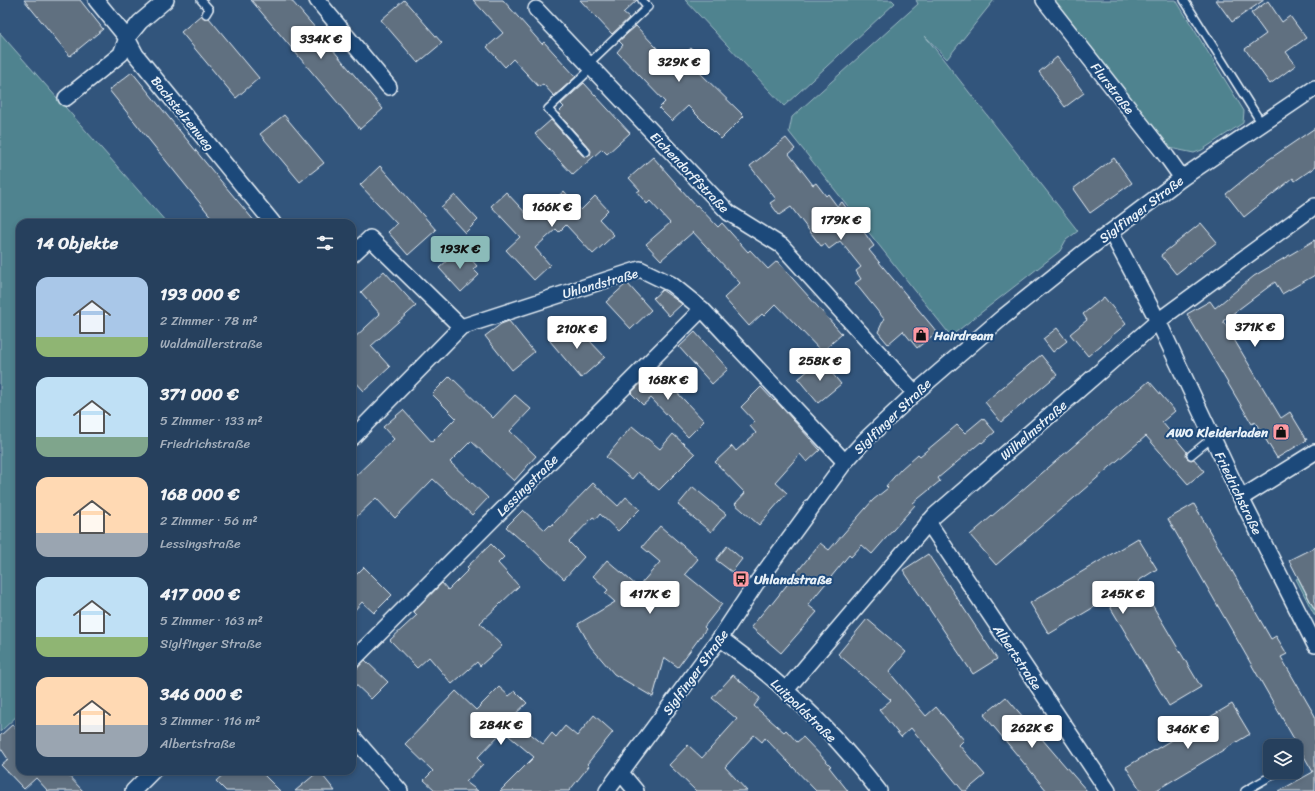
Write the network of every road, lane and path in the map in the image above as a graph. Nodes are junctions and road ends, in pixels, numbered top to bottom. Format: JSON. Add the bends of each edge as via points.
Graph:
{"nodes":[{"id":1,"x":96,"y":0,"type":"edge"},
{"id":2,"x":166,"y":0,"type":"edge"},
{"id":3,"x":202,"y":0,"type":"edge"},
{"id":4,"x":317,"y":0,"type":"edge"},
{"id":5,"x":642,"y":0,"type":"edge"},
{"id":6,"x":1044,"y":0,"type":"edge"},
{"id":7,"x":1184,"y":0,"type":"edge"},
{"id":8,"x":536,"y":9,"type":"dead end"},
{"id":9,"x":206,"y":14,"type":"dead end"},
{"id":10,"x":127,"y":38,"type":"junction"},
{"id":11,"x":590,"y":66,"type":"junction"},
{"id":12,"x":389,"y":87,"type":"dead end"},
{"id":13,"x":1315,"y":88,"type":"edge"},
{"id":14,"x":66,"y":98,"type":"dead end"},
{"id":15,"x":1262,"y":124,"type":"junction"},
{"id":16,"x":586,"y":152,"type":"dead end"},
{"id":17,"x":1182,"y":178,"type":"junction"},
{"id":18,"x":1315,"y":206,"type":"edge"},
{"id":19,"x":270,"y":219,"type":"edge"},
{"id":20,"x":1111,"y":232,"type":"junction"},
{"id":21,"x":356,"y":251,"type":"edge"},
{"id":22,"x":702,"y":309,"type":"junction"},
{"id":23,"x":1158,"y":321,"type":"junction"},
{"id":24,"x":461,"y":327,"type":"junction"},
{"id":25,"x":915,"y":393,"type":"junction"},
{"id":26,"x":356,"y":434,"type":"edge"},
{"id":27,"x":1208,"y":441,"type":"junction"},
{"id":28,"x":1315,"y":452,"type":"edge"},
{"id":29,"x":1190,"y":455,"type":"dead end"},
{"id":30,"x":845,"y":462,"type":"junction"},
{"id":31,"x":1241,"y":498,"type":"junction"},
{"id":32,"x":928,"y":522,"type":"junction"},
{"id":33,"x":720,"y":638,"type":"junction"},
{"id":34,"x":1315,"y":645,"type":"edge"},
{"id":35,"x":356,"y":657,"type":"edge"},
{"id":36,"x":786,"y":690,"type":"junction"},
{"id":37,"x":356,"y":741,"type":"edge"},
{"id":38,"x":621,"y":773,"type":"junction"},
{"id":39,"x":149,"y":775,"type":"edge"},
{"id":40,"x":1266,"y":779,"type":"edge"},
{"id":41,"x":133,"y":791,"type":"edge"},
{"id":42,"x":400,"y":791,"type":"edge"},
{"id":43,"x":607,"y":791,"type":"edge"},
{"id":44,"x":636,"y":791,"type":"edge"},
{"id":45,"x":879,"y":791,"type":"edge"},
{"id":46,"x":1108,"y":791,"type":"edge"},
{"id":47,"x":1245,"y":791,"type":"edge"}],
"edges":[{"from":1,"to":10,"type":"street","name":"Bachstelzenweg"},
{"from":2,"to":10,"type":"street","via":[[140,22]]},
{"from":3,"to":9,"type":"lane","via":[[209,9]]},
{"from":4,"to":12,"type":"street"},
{"from":5,"to":11,"type":"lane","via":[[648,6]]},
{"from":6,"to":17,"type":"street","name":"Flurstraße"},
{"from":7,"to":15,"type":"lane"},
{"from":8,"to":11,"type":"street","name":"Eichendorffstraße"},
{"from":10,"to":14,"type":"street","via":[[121,54]]},
{"from":10,"to":19,"type":"street","name":"Bachstelzenweg","via":[[136,55]]},
{"from":11,"to":16,"type":"lane","via":[[548,109]]},
{"from":11,"to":25,"type":"street","name":"Eichendorffstraße","via":[[729,213],[782,246]]},
{"from":13,"to":15,"type":"street","name":"Siglfinger Straße"},
{"from":15,"to":17,"type":"street","name":"Siglfinger Straße"},
{"from":17,"to":20,"type":"street","name":"Siglfinger Straße"},
{"from":18,"to":23,"type":"street","name":"Wilhelmstraße"},
{"from":20,"to":23,"type":"street","name":"Friedrichstraße"},
{"from":20,"to":25,"type":"street","name":"Siglfinger Straße","via":[[1003,317]]},
{"from":21,"to":24,"type":"street","via":[[370,238]]},
{"from":22,"to":24,"type":"street","name":"Uhlandstraße","via":[[671,284],[640,269]]},
{"from":22,"to":30,"type":"street","name":"Uhlandstraße"},
{"from":22,"to":35,"type":"street","name":"Lessingstraße"},
{"from":23,"to":27,"type":"street","name":"Friedrichstraße"},
{"from":23,"to":32,"type":"street","name":"Wilhelmstraße"},
{"from":24,"to":26,"type":"street","name":"Uhlandstraße"},
{"from":25,"to":30,"type":"street","name":"Siglfinger Straße"},
{"from":27,"to":29,"type":"lane"},
{"from":27,"to":31,"type":"street","name":"Friedrichstraße"},
{"from":28,"to":31,"type":"street"},
{"from":30,"to":33,"type":"street","name":"Siglfinger Straße","via":[[763,574]]},
{"from":31,"to":34,"type":"street","name":"Friedrichstraße"},
{"from":32,"to":36,"type":"street","name":"Wilhelmstraße"},
{"from":32,"to":46,"type":"street","name":"Albertstraße"},
{"from":33,"to":36,"type":"street","name":"Luitpoldstraße"},
{"from":33,"to":38,"type":"street","name":"Siglfinger Straße"},
{"from":36,"to":45,"type":"street","name":"Luitpoldstraße","via":[[822,725]]},
{"from":37,"to":42,"type":"street"},
{"from":38,"to":43,"type":"street","name":"Siglfinger Straße"},
{"from":38,"to":44,"type":"street"},
{"from":39,"to":41,"type":"street"},
{"from":40,"to":47,"type":"lane"}]}
